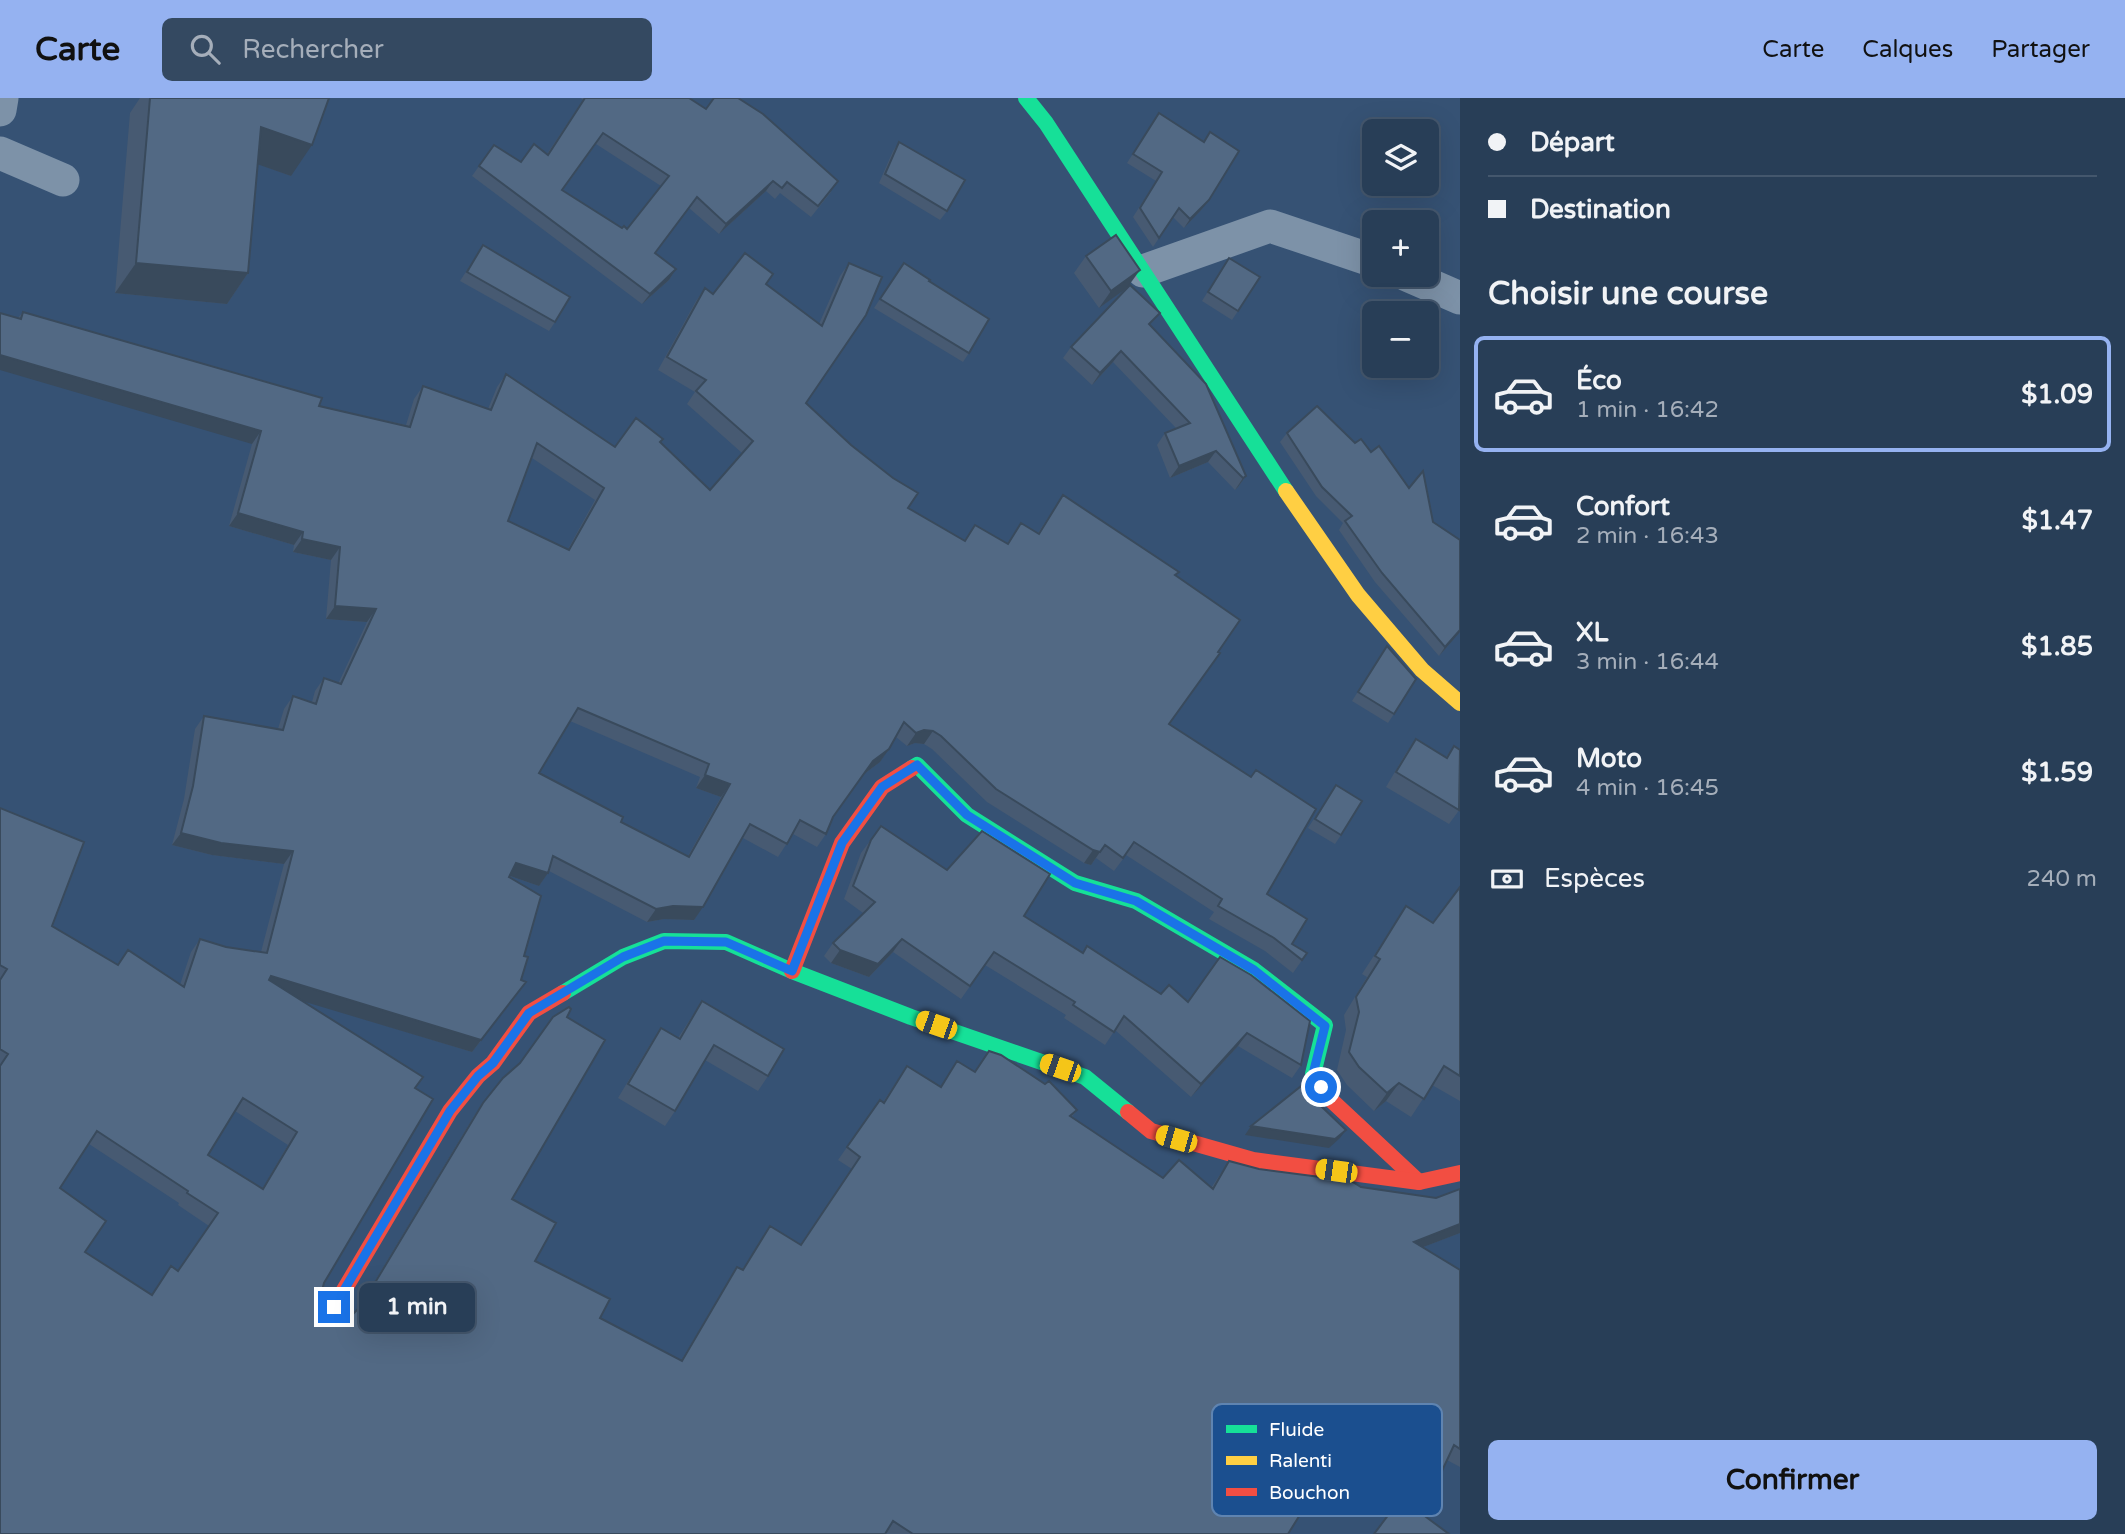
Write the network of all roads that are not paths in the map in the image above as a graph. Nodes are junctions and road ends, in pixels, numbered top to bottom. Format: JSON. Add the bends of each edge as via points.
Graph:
{"nodes":[{"id":1,"x":2,"y":98,"type":"edge"},
{"id":2,"x":1026,"y":98,"type":"edge"},
{"id":3,"x":0,"y":110,"type":"edge"},
{"id":4,"x":0,"y":153,"type":"edge"},
{"id":5,"x":62,"y":180,"type":"dead end"},
{"id":6,"x":1362,"y":257,"type":"edge"},
{"id":7,"x":1143,"y":271,"type":"junction"},
{"id":8,"x":1435,"y":287,"type":"edge"},
{"id":9,"x":1460,"y":298,"type":"edge"},
{"id":10,"x":1460,"y":703,"type":"edge"},
{"id":11,"x":792,"y":971,"type":"junction"},
{"id":12,"x":1460,"y":1172,"type":"edge"},
{"id":13,"x":1419,"y":1182,"type":"junction"},
{"id":14,"x":334,"y":1307,"type":"dead end"}],
"edges":[{"from":1,"to":3,"type":"street"},
{"from":2,"to":7,"type":"street"},
{"from":4,"to":5,"type":"street"},
{"from":6,"to":7,"type":"street","via":[[1270,226]]},
{"from":7,"to":10,"type":"street","via":[[1358,595],[1422,670]]},
{"from":8,"to":9,"type":"street"},
{"from":11,"to":13,"type":"street","via":[[1085,1077],[1151,1131],[1253,1160]]},
{"from":11,"to":13,"type":"street","via":[[842,843],[882,787],[917,765],[967,815],[1075,883],[1136,901],[1242,963],[1325,1026],[1313,1074],[1330,1099]]},
{"from":11,"to":14,"type":"street","via":[[726,942],[664,941],[623,957],[529,1013],[450,1111]]},
{"from":12,"to":13,"type":"street"}]}
